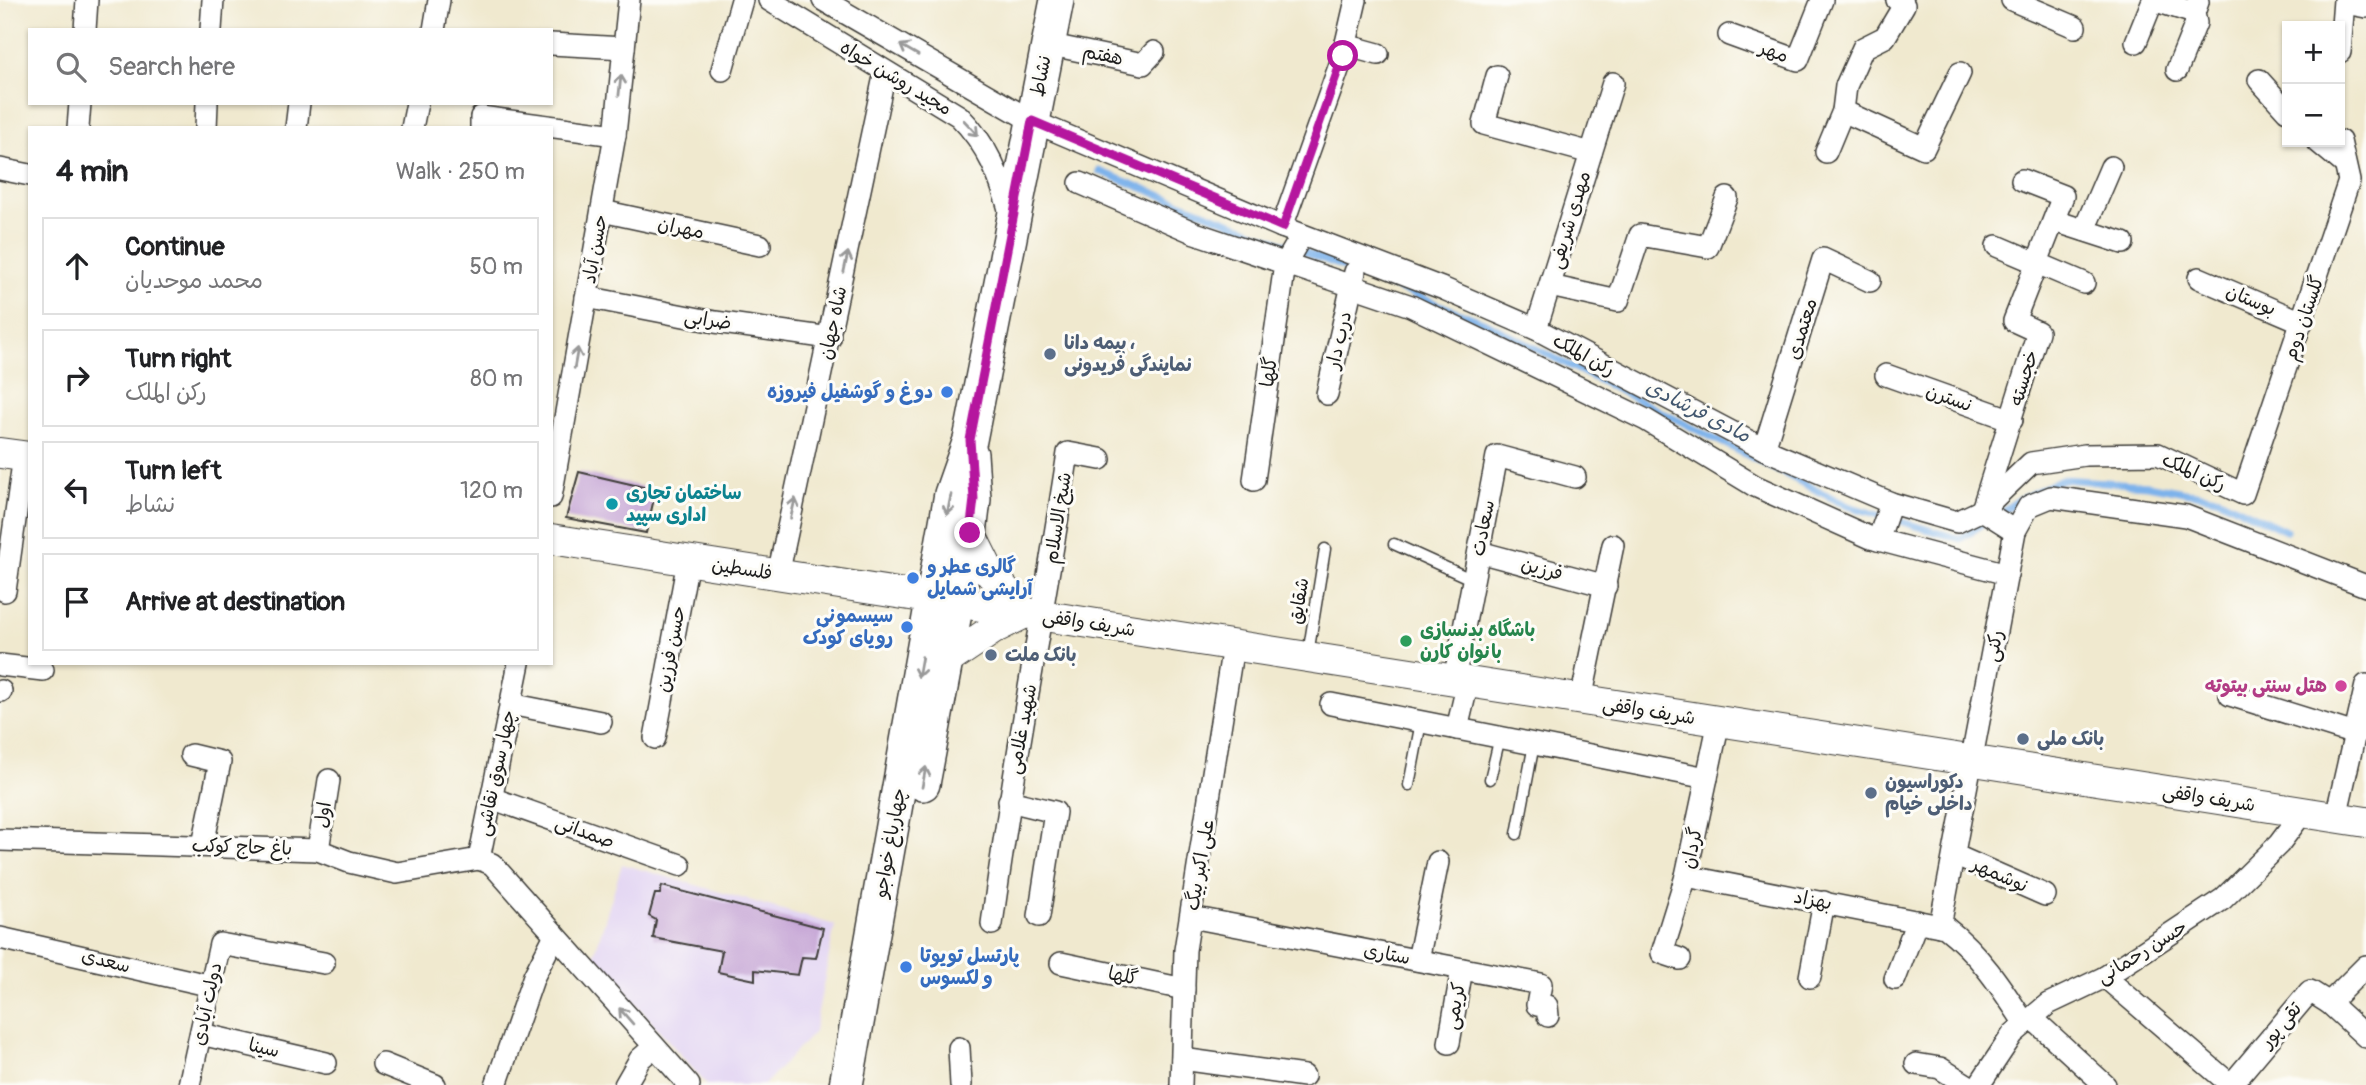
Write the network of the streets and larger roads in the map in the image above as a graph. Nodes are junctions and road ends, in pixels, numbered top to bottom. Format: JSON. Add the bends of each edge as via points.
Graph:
{"nodes":[{"id":1,"x":86,"y":0,"type":"edge"},
{"id":2,"x":213,"y":0,"type":"edge"},
{"id":3,"x":439,"y":0,"type":"edge"},
{"id":4,"x":629,"y":0,"type":"edge"},
{"id":5,"x":742,"y":0,"type":"edge"},
{"id":6,"x":769,"y":0,"type":"edge"},
{"id":7,"x":823,"y":0,"type":"edge"},
{"id":8,"x":1057,"y":0,"type":"edge"},
{"id":9,"x":1356,"y":0,"type":"edge"},
{"id":10,"x":1822,"y":0,"type":"edge"},
{"id":11,"x":1897,"y":0,"type":"edge"},
{"id":12,"x":2012,"y":0,"type":"edge"},
{"id":13,"x":2352,"y":3,"type":"edge"},
{"id":14,"x":2196,"y":7,"type":"edge"},
{"id":15,"x":859,"y":10,"type":"edge"},
{"id":16,"x":2075,"y":27,"type":"dead end"},
{"id":17,"x":85,"y":28,"type":"edge"},
{"id":18,"x":211,"y":28,"type":"edge"},
{"id":19,"x":433,"y":28,"type":"edge"},
{"id":20,"x":2345,"y":32,"type":"edge"},
{"id":21,"x":1729,"y":36,"type":"dead end"},
{"id":22,"x":2136,"y":42,"type":"dead end"},
{"id":23,"x":553,"y":44,"type":"edge"},
{"id":24,"x":1047,"y":44,"type":"junction"},
{"id":25,"x":1345,"y":45,"type":"junction"},
{"id":26,"x":624,"y":48,"type":"junction"},
{"id":27,"x":1154,"y":52,"type":"dead end"},
{"id":28,"x":1377,"y":54,"type":"dead end"},
{"id":29,"x":722,"y":70,"type":"dead end"},
{"id":30,"x":2177,"y":70,"type":"dead end"},
{"id":31,"x":885,"y":72,"type":"junction"},
{"id":32,"x":1960,"y":73,"type":"dead end"},
{"id":33,"x":1497,"y":76,"type":"dead end"},
{"id":34,"x":2259,"y":80,"type":"dead end"},
{"id":35,"x":1613,"y":83,"type":"dead end"},
{"id":36,"x":80,"y":105,"type":"edge"},
{"id":37,"x":207,"y":105,"type":"edge"},
{"id":38,"x":299,"y":105,"type":"edge"},
{"id":39,"x":417,"y":105,"type":"edge"},
{"id":40,"x":2282,"y":105,"type":"edge"},
{"id":41,"x":1843,"y":111,"type":"junction"},
{"id":42,"x":1032,"y":121,"type":"junction"},
{"id":43,"x":78,"y":126,"type":"edge"},
{"id":44,"x":206,"y":126,"type":"edge"},
{"id":45,"x":296,"y":126,"type":"edge"},
{"id":46,"x":412,"y":126,"type":"edge"},
{"id":47,"x":481,"y":126,"type":"edge"},
{"id":48,"x":548,"y":126,"type":"edge"},
{"id":49,"x":553,"y":127,"type":"edge"},
{"id":50,"x":615,"y":135,"type":"junction"},
{"id":51,"x":2323,"y":147,"type":"edge"},
{"id":52,"x":2342,"y":147,"type":"edge"},
{"id":53,"x":1826,"y":152,"type":"dead end"},
{"id":54,"x":1591,"y":153,"type":"junction"},
{"id":55,"x":2111,"y":167,"type":"dead end"},
{"id":56,"x":0,"y":169,"type":"edge"},
{"id":57,"x":28,"y":175,"type":"edge"},
{"id":58,"x":2352,"y":176,"type":"edge"},
{"id":59,"x":2022,"y":180,"type":"dead end"},
{"id":60,"x":1080,"y":183,"type":"dead end"},
{"id":61,"x":1727,"y":198,"type":"dead end"},
{"id":62,"x":602,"y":211,"type":"junction"},
{"id":63,"x":1012,"y":219,"type":"junction"},
{"id":64,"x":2055,"y":221,"type":"junction"},
{"id":65,"x":2084,"y":230,"type":"junction"},
{"id":66,"x":1292,"y":231,"type":"junction"},
{"id":67,"x":2123,"y":243,"type":"dead end"},
{"id":68,"x":760,"y":245,"type":"dead end"},
{"id":69,"x":1997,"y":246,"type":"dead end"},
{"id":70,"x":1359,"y":257,"type":"junction"},
{"id":71,"x":2037,"y":263,"type":"junction"},
{"id":72,"x":1285,"y":264,"type":"junction"},
{"id":73,"x":2199,"y":278,"type":"dead end"},
{"id":74,"x":1870,"y":281,"type":"dead end"},
{"id":75,"x":2084,"y":284,"type":"dead end"},
{"id":76,"x":1351,"y":285,"type":"junction"},
{"id":77,"x":1550,"y":286,"type":"junction"},
{"id":78,"x":1458,"y":295,"type":"junction"},
{"id":79,"x":586,"y":297,"type":"junction"},
{"id":80,"x":1444,"y":321,"type":"junction"},
{"id":81,"x":2302,"y":322,"type":"junction"},
{"id":82,"x":1536,"y":329,"type":"junction"},
{"id":83,"x":830,"y":338,"type":"junction"},
{"id":84,"x":1886,"y":375,"type":"dead end"},
{"id":85,"x":1326,"y":394,"type":"dead end"},
{"id":86,"x":2012,"y":420,"type":"junction"},
{"id":87,"x":970,"y":440,"type":"junction"},
{"id":88,"x":1765,"y":449,"type":"junction"},
{"id":89,"x":18,"y":457,"type":"edge"},
{"id":90,"x":1100,"y":459,"type":"dead end"},
{"id":91,"x":1575,"y":477,"type":"dead end"},
{"id":92,"x":1254,"y":480,"type":"dead end"},
{"id":93,"x":553,"y":486,"type":"edge"},
{"id":94,"x":2243,"y":494,"type":"joint"},
{"id":95,"x":1891,"y":503,"type":"junction"},
{"id":96,"x":1982,"y":510,"type":"junction"},
{"id":97,"x":2015,"y":531,"type":"junction"},
{"id":98,"x":970,"y":533,"type":"junction"},
{"id":99,"x":1878,"y":540,"type":"junction"},
{"id":100,"x":553,"y":541,"type":"edge"},
{"id":101,"x":1614,"y":545,"type":"dead end"},
{"id":102,"x":1479,"y":552,"type":"junction"},
{"id":103,"x":688,"y":563,"type":"junction"},
{"id":104,"x":2007,"y":574,"type":"junction"},
{"id":105,"x":778,"y":575,"type":"junction"},
{"id":106,"x":1606,"y":586,"type":"junction"},
{"id":107,"x":2366,"y":586,"type":"edge"},
{"id":108,"x":5,"y":591,"type":"dead end"},
{"id":109,"x":945,"y":601,"type":"junction"},
{"id":110,"x":1034,"y":615,"type":"junction"},
{"id":111,"x":1233,"y":646,"type":"junction"},
{"id":112,"x":946,"y":661,"type":"junction"},
{"id":113,"x":0,"y":665,"type":"edge"},
{"id":114,"x":519,"y":665,"type":"edge"},
{"id":115,"x":43,"y":670,"type":"dead end"},
{"id":116,"x":1461,"y":681,"type":"junction"},
{"id":117,"x":2366,"y":685,"type":"edge"},
{"id":118,"x":2230,"y":695,"type":"dead end"},
{"id":119,"x":1581,"y":700,"type":"junction"},
{"id":120,"x":1331,"y":704,"type":"dead end"},
{"id":121,"x":510,"y":705,"type":"junction"},
{"id":122,"x":1718,"y":721,"type":"junction"},
{"id":123,"x":601,"y":722,"type":"dead end"},
{"id":124,"x":1457,"y":729,"type":"junction"},
{"id":125,"x":2355,"y":734,"type":"junction"},
{"id":126,"x":654,"y":738,"type":"dead end"},
{"id":127,"x":191,"y":755,"type":"dead end"},
{"id":128,"x":1973,"y":761,"type":"junction"},
{"id":129,"x":1707,"y":778,"type":"junction"},
{"id":130,"x":329,"y":780,"type":"dead end"},
{"id":131,"x":491,"y":798,"type":"junction"},
{"id":132,"x":1009,"y":801,"type":"junction"},
{"id":133,"x":2303,"y":812,"type":"junction"},
{"id":134,"x":2336,"y":817,"type":"junction"},
{"id":135,"x":2366,"y":822,"type":"edge"},
{"id":136,"x":0,"y":840,"type":"edge"},
{"id":137,"x":203,"y":845,"type":"junction"},
{"id":138,"x":318,"y":849,"type":"junction"},
{"id":139,"x":1954,"y":855,"type":"junction"},
{"id":140,"x":479,"y":859,"type":"junction"},
{"id":141,"x":1438,"y":862,"type":"dead end"},
{"id":142,"x":680,"y":865,"type":"dead end"},
{"id":143,"x":1686,"y":876,"type":"junction"},
{"id":144,"x":2045,"y":895,"type":"dead end"},
{"id":145,"x":1824,"y":902,"type":"junction"},
{"id":146,"x":1039,"y":916,"type":"dead end"},
{"id":147,"x":1191,"y":917,"type":"junction"},
{"id":148,"x":1917,"y":921,"type":"junction"},
{"id":149,"x":992,"y":923,"type":"dead end"},
{"id":150,"x":1940,"y":926,"type":"junction"},
{"id":151,"x":555,"y":935,"type":"junction"},
{"id":152,"x":0,"y":938,"type":"edge"},
{"id":153,"x":1681,"y":959,"type":"dead end"},
{"id":154,"x":1418,"y":960,"type":"junction"},
{"id":155,"x":324,"y":962,"type":"dead end"},
{"id":156,"x":1061,"y":962,"type":"dead end"},
{"id":157,"x":2366,"y":965,"type":"edge"},
{"id":158,"x":1462,"y":968,"type":"junction"},
{"id":159,"x":1810,"y":977,"type":"dead end"},
{"id":160,"x":2105,"y":977,"type":"junction"},
{"id":161,"x":1895,"y":979,"type":"dead end"},
{"id":162,"x":212,"y":986,"type":"junction"},
{"id":163,"x":1184,"y":989,"type":"junction"},
{"id":164,"x":2329,"y":1003,"type":"junction"},
{"id":165,"x":1548,"y":1016,"type":"dead end"},
{"id":166,"x":2028,"y":1021,"type":"junction"},
{"id":167,"x":201,"y":1034,"type":"junction"},
{"id":168,"x":2366,"y":1037,"type":"edge"},
{"id":169,"x":1449,"y":1043,"type":"dead end"},
{"id":170,"x":654,"y":1047,"type":"junction"},
{"id":171,"x":959,"y":1048,"type":"dead end"},
{"id":172,"x":1182,"y":1059,"type":"junction"},
{"id":173,"x":326,"y":1063,"type":"dead end"},
{"id":174,"x":383,"y":1064,"type":"dead end"},
{"id":175,"x":1916,"y":1064,"type":"dead end"},
{"id":176,"x":1304,"y":1076,"type":"dead end"},
{"id":177,"x":189,"y":1085,"type":"edge"},
{"id":178,"x":435,"y":1085,"type":"edge"},
{"id":179,"x":496,"y":1085,"type":"edge"},
{"id":180,"x":625,"y":1085,"type":"edge"},
{"id":181,"x":689,"y":1085,"type":"edge"},
{"id":182,"x":846,"y":1085,"type":"edge"},
{"id":183,"x":865,"y":1085,"type":"edge"},
{"id":184,"x":961,"y":1085,"type":"edge"},
{"id":185,"x":1181,"y":1085,"type":"edge"},
{"id":186,"x":1966,"y":1085,"type":"edge"},
{"id":187,"x":1979,"y":1085,"type":"edge"},
{"id":188,"x":2105,"y":1085,"type":"edge"},
{"id":189,"x":2231,"y":1085,"type":"edge"}],
"edges":[{"from":1,"to":17,"type":"street"},
{"from":2,"to":18,"type":"street"},
{"from":3,"to":19,"type":"street"},
{"from":4,"to":26,"type":"street","name":"حسن آباد"},
{"from":5,"to":29,"type":"street"},
{"from":6,"to":31,"type":"street","name":"مجید روشن خواه"},
{"from":7,"to":15,"type":"street","name":"مجید روشن خواه"},
{"from":8,"to":24,"type":"main road","name":"نشاط"},
{"from":9,"to":25,"type":"street"},
{"from":10,"to":21,"type":"street","name":"مهر","via":[[1798,60]]},
{"from":11,"to":41,"type":"street","via":[[1904,5],[1897,21],[1885,37],[1863,48],[1846,86]]},
{"from":12,"to":16,"type":"street"},
{"from":13,"to":20,"type":"street"},
{"from":14,"to":22,"type":"street","via":[[2153,1]]},
{"from":14,"to":30,"type":"street","via":[[2196,23]]},
{"from":42,"to":15,"type":"street","name":"مجید روشن خواه","one_way":true},
{"from":23,"to":26,"type":"street"},
{"from":24,"to":27,"type":"street","name":"هفتم","via":[[1143,64]]},
{"from":24,"to":42,"type":"main road","name":"نشاط"},
{"from":25,"to":28,"type":"street"},
{"from":25,"to":66,"type":"street"},
{"from":50,"to":26,"type":"street","name":"حسن آباد","one_way":true},
{"from":31,"to":63,"type":"street","name":"مجید روشن خواه","one_way":true,"via":[[933,97],[978,135]]},
{"from":83,"to":31,"type":"street","name":"شاه جهان","one_way":true},
{"from":32,"to":41,"type":"street","via":[[1924,148]]},
{"from":33,"to":54,"type":"street","name":"مهدی شریفی","via":[[1483,124]]},
{"from":34,"to":40,"type":"street"},
{"from":35,"to":54,"type":"street","name":"مهدی شریفی"},
{"from":36,"to":43,"type":"street"},
{"from":37,"to":44,"type":"street"},
{"from":38,"to":45,"type":"street"},
{"from":39,"to":46,"type":"street"},
{"from":41,"to":53,"type":"street"},
{"from":42,"to":63,"type":"main road","name":"نشاط"},
{"from":42,"to":66,"type":"street","name":"رکن الملک"},
{"from":47,"to":48,"type":"street","via":[[481,117]]},
{"from":49,"to":50,"type":"street"},
{"from":50,"to":62,"type":"street","name":"حسن آباد"},
{"from":51,"to":58,"type":"street"},
{"from":52,"to":58,"type":"street","name":"گلستان دوم"},
{"from":54,"to":77,"type":"street","name":"مهدی شریفی"},
{"from":55,"to":65,"type":"street"},
{"from":56,"to":57,"type":"street"},
{"from":58,"to":81,"type":"street","name":"گلستان دوم"},
{"from":59,"to":64,"type":"street","name":"خجسته","via":[[2063,196]]},
{"from":60,"to":72,"type":"street","name":"رکن الملک","via":[[1195,233]]},
{"from":61,"to":77,"type":"street","name":"مهدی شریفی","via":[[1707,247],[1640,235],[1618,301]]},
{"from":62,"to":68,"type":"street","name":"مهران"},
{"from":62,"to":79,"type":"street","name":"حسن آباد"},
{"from":63,"to":87,"type":"main road","name":"نشاط"},
{"from":64,"to":65,"type":"street"},
{"from":64,"to":71,"type":"street","name":"خجسته"},
{"from":65,"to":67,"type":"street"},
{"from":66,"to":70,"type":"street","name":"رکن الملک"},
{"from":66,"to":72,"type":"street"},
{"from":69,"to":71,"type":"street"},
{"from":70,"to":76,"type":"street","name":"درب دار"},
{"from":70,"to":78,"type":"street","name":"رکن الملک"},
{"from":71,"to":75,"type":"street"},
{"from":71,"to":86,"type":"street","name":"خجسته","via":[[2014,321],[2038,332]]},
{"from":72,"to":76,"type":"street","name":"رکن الملک"},
{"from":72,"to":92,"type":"street","name":"گلها"},
{"from":73,"to":81,"type":"street","name":"بوستان"},
{"from":74,"to":88,"type":"street","name":"معتمدی","via":[[1823,259]]},
{"from":76,"to":80,"type":"street","name":"رکن الملک"},
{"from":76,"to":85,"type":"street","name":"درب دار"},
{"from":77,"to":82,"type":"street","name":"مهدی شریفی"},
{"from":78,"to":80,"type":"street"},
{"from":78,"to":82,"type":"street","name":"رکن الملک"},
{"from":79,"to":83,"type":"street","name":"ضرابی"},
{"from":93,"to":79,"type":"street","name":"حسن آباد","one_way":true},
{"from":80,"to":99,"type":"street","name":"رکن الملک","via":[[1646,420],[1755,486]]},
{"from":81,"to":94,"type":"street","name":"گلستان دوم"},
{"from":82,"to":88,"type":"street","name":"رکن الملک"},
{"from":105,"to":83,"type":"street","name":"شاه جهان","one_way":true},
{"from":84,"to":86,"type":"street","name":"نسترن"},
{"from":86,"to":96,"type":"street","name":"خجسته"},
{"from":87,"to":98,"type":"main road","name":"نشاط","via":[[974,499]]},
{"from":87,"to":109,"type":"main road","name":"نشاط","one_way":true,"via":[[951,494]]},
{"from":88,"to":95,"type":"street","name":"رکن الملک"},
{"from":89,"to":108,"type":"street"},
{"from":90,"to":110,"type":"street","name":"شیخ الاسلام","via":[[1068,453]]},
{"from":91,"to":102,"type":"street","name":"سعادت","via":[[1497,456]]},
{"from":94,"to":96,"type":"street","name":"رکن الملک","via":[[2158,454],[2085,455],[2031,463]]},
{"from":95,"to":96,"type":"street","name":"رکن الملک","via":[[1957,522]]},
{"from":95,"to":99,"type":"street"},
{"from":96,"to":97,"type":"street"},
{"from":97,"to":104,"type":"street","name":"رکنی"},
{"from":97,"to":107,"type":"street","via":[[2029,506],[2051,497],[2123,506],[2186,516]]},
{"from":98,"to":109,"type":"main road","name":"نشاط"},
{"from":98,"to":110,"type":"main road","via":[[990,573]]},
{"from":99,"to":104,"type":"street","name":"رکن الملک"},
{"from":100,"to":103,"type":"main road","name":"فلسطین"},
{"from":101,"to":106,"type":"street"},
{"from":102,"to":106,"type":"street","name":"فرزین"},
{"from":102,"to":116,"type":"street","name":"سعادت"},
{"from":103,"to":105,"type":"main road","name":"فلسطین"},
{"from":103,"to":126,"type":"street","name":"حسن فرزین"},
{"from":104,"to":128,"type":"street","name":"رکنی"},
{"from":105,"to":109,"type":"main road","name":"فلسطین"},
{"from":106,"to":119,"type":"street"},
{"from":109,"to":110,"type":"main road","name":"شریف واقفی"},
{"from":109,"to":112,"type":"main road","name":"چهارباغ خواجو"},
{"from":109,"to":182,"type":"main road","name":"چهارباغ خواجو","one_way":true},
{"from":110,"to":111,"type":"main road","name":"شریف واقفی"},
{"from":110,"to":112,"type":"main road","via":[[995,628]]},
{"from":110,"to":132,"type":"street","name":"شهید غلامی"},
{"from":111,"to":116,"type":"main road","name":"شریف واقفی"},
{"from":111,"to":147,"type":"street","name":"علی اکبر بیگ"},
{"from":183,"to":112,"type":"main road","name":"چهارباغ خواجو","one_way":true},
{"from":113,"to":115,"type":"street"},
{"from":114,"to":121,"type":"street","name":"چهار سوق نقاشی"},
{"from":116,"to":119,"type":"main road","name":"شریف واقفی"},
{"from":116,"to":124,"type":"street"},
{"from":117,"to":125,"type":"street"},
{"from":118,"to":125,"type":"street"},
{"from":119,"to":122,"type":"main road","name":"شریف واقفی"},
{"from":120,"to":124,"type":"street"},
{"from":121,"to":123,"type":"street"},
{"from":121,"to":131,"type":"street","name":"چهار سوق نقاشی"},
{"from":122,"to":128,"type":"main road","name":"شریف واقفی"},
{"from":122,"to":129,"type":"street","name":"گردان"},
{"from":124,"to":129,"type":"street"},
{"from":125,"to":134,"type":"street"},
{"from":127,"to":137,"type":"street","via":[[220,762]]},
{"from":128,"to":133,"type":"main road","name":"شریف واقفی"},
{"from":128,"to":139,"type":"street"},
{"from":129,"to":143,"type":"street","name":"گردان"},
{"from":130,"to":138,"type":"street","name":"اول"},
{"from":131,"to":140,"type":"street","name":"چهار سوق نقاشی"},
{"from":131,"to":142,"type":"street","name":"صمدانی"},
{"from":132,"to":146,"type":"street","name":"شهید غلامی","via":[[1055,812]]},
{"from":132,"to":149,"type":"street","name":"شهید غلامی"},
{"from":133,"to":134,"type":"main road","name":"شریف واقفی"},
{"from":133,"to":160,"type":"street","name":"حسن رحمانی","via":[[2279,844],[2223,899]]},
{"from":134,"to":135,"type":"main road","name":"شریف واقفی"},
{"from":136,"to":137,"type":"street","name":"باغ حاج کوکب"},
{"from":137,"to":138,"type":"street","name":"باغ حاج کوکب"},
{"from":138,"to":140,"type":"street","name":"باغ حاج کوکب","via":[[397,873]]},
{"from":139,"to":144,"type":"street","name":"نوشمهر"},
{"from":139,"to":150,"type":"street"},
{"from":140,"to":151,"type":"street","name":"چهار سوق نقاشی","via":[[492,864]]},
{"from":141,"to":154,"type":"street"},
{"from":143,"to":145,"type":"street","name":"بهزاد"},
{"from":143,"to":153,"type":"street","name":"گردان","via":[[1662,953]]},
{"from":145,"to":148,"type":"street","name":"بهزاد"},
{"from":145,"to":159,"type":"street"},
{"from":147,"to":154,"type":"street","name":"ستاری"},
{"from":147,"to":163,"type":"street","name":"علی اکبر بیگ"},
{"from":148,"to":150,"type":"street","name":"بهزاد"},
{"from":148,"to":161,"type":"street"},
{"from":150,"to":166,"type":"street","name":"بهزاد","via":[[1964,941]]},
{"from":170,"to":151,"type":"street","name":"چهار سوق نقاشی","one_way":true},
{"from":151,"to":179,"type":"street","via":[[534,976]]},
{"from":152,"to":162,"type":"street","name":"سعدی"},
{"from":154,"to":158,"type":"street","name":"ستاری"},
{"from":155,"to":162,"type":"street","name":"دولت آبادی","via":[[220,944]]},
{"from":156,"to":163,"type":"street","name":"گلها"},
{"from":157,"to":164,"type":"street","name":"تقی پور"},
{"from":158,"to":165,"type":"street","name":"ستاری","via":[[1541,984],[1537,1005],[1547,1006]]},
{"from":158,"to":169,"type":"street","name":"کریمی"},
{"from":160,"to":166,"type":"street","name":"حسن رحمانی","via":[[2048,1004]]},
{"from":160,"to":189,"type":"street"},
{"from":162,"to":167,"type":"street","name":"دولت آبادی"},
{"from":163,"to":172,"type":"street","name":"علی اکبر بیگ"},
{"from":164,"to":168,"type":"street"},
{"from":164,"to":189,"type":"street","name":"تقی پور","via":[[2310,991]]},
{"from":166,"to":187,"type":"street","name":"حسن رحمانی","via":[[2013,1034]]},
{"from":166,"to":188,"type":"street"},
{"from":167,"to":173,"type":"street","name":"سینا"},
{"from":167,"to":177,"type":"street","name":"دولت آبادی"},
{"from":170,"to":180,"type":"street","via":[[640,1059]]},
{"from":170,"to":181,"type":"street","name":"چهار سوق نقاشی"},
{"from":171,"to":184,"type":"street"},
{"from":172,"to":176,"type":"street"},
{"from":172,"to":185,"type":"street","name":"علی اکبر بیگ"},
{"from":174,"to":178,"type":"street"},
{"from":175,"to":186,"type":"street","via":[[1940,1068]]}]}
